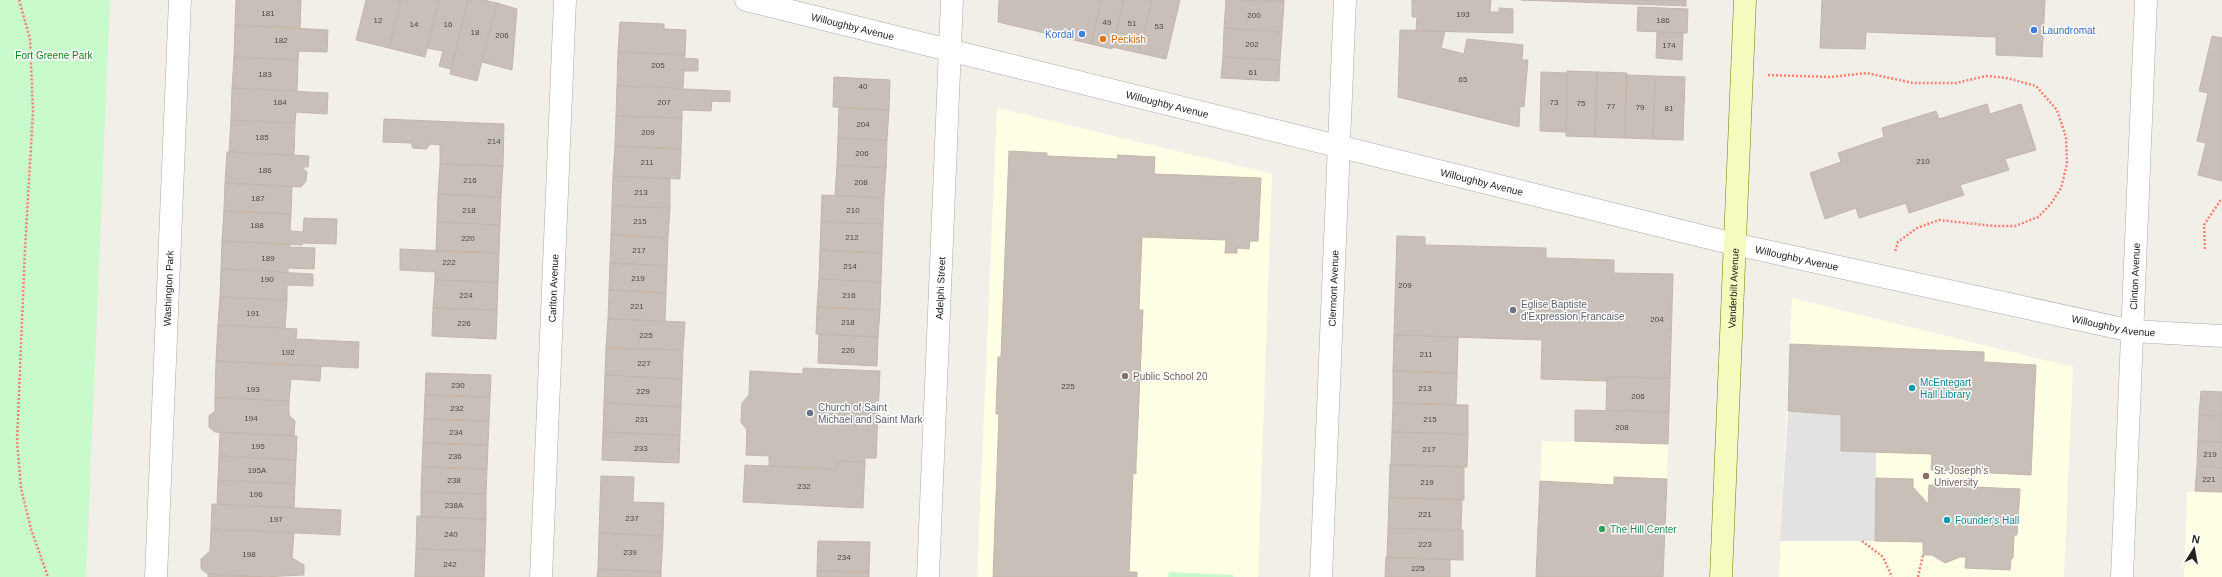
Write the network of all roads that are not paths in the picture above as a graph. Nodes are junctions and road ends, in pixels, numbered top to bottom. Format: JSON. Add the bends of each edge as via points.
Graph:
{"nodes":[{"id":1,"x":180,"y":0,"type":"edge"},
{"id":2,"x":565,"y":0,"type":"edge"},
{"id":3,"x":746,"y":0,"type":"edge"},
{"id":4,"x":952,"y":0,"type":"edge"},
{"id":5,"x":1345,"y":0,"type":"edge"},
{"id":6,"x":1745,"y":0,"type":"edge"},
{"id":7,"x":2146,"y":0,"type":"edge"},
{"id":8,"x":949,"y":51,"type":"junction"},
{"id":9,"x":1339,"y":146,"type":"junction"},
{"id":10,"x":1734,"y":244,"type":"junction"},
{"id":11,"x":2132,"y":331,"type":"junction"},
{"id":12,"x":2222,"y":336,"type":"edge"},
{"id":13,"x":156,"y":577,"type":"edge"},
{"id":14,"x":541,"y":577,"type":"edge"},
{"id":15,"x":928,"y":577,"type":"edge"},
{"id":16,"x":1321,"y":577,"type":"edge"},
{"id":17,"x":1721,"y":577,"type":"edge"},
{"id":18,"x":2122,"y":577,"type":"edge"}],
"edges":[{"from":1,"to":13,"type":"street","name":"Washington Park"},
{"from":2,"to":14,"type":"street","name":"Carlton Avenue"},
{"from":3,"to":8,"type":"street","name":"Willoughby Avenue"},
{"from":4,"to":8,"type":"street","name":"Adelphi Street"},
{"from":5,"to":9,"type":"street","name":"Clermont Avenue"},
{"from":6,"to":10,"type":"main road","name":"Vanderbilt Avenue"},
{"from":7,"to":11,"type":"street","name":"Clinton Avenue"},
{"from":8,"to":9,"type":"street","name":"Willoughby Avenue"},
{"from":8,"to":15,"type":"street","name":"Adelphi Street"},
{"from":9,"to":10,"type":"street","name":"Willoughby Avenue"},
{"from":9,"to":16,"type":"street","name":"Clermont Avenue"},
{"from":10,"to":11,"type":"street","name":"Willoughby Avenue"},
{"from":10,"to":17,"type":"main road","name":"Vanderbilt Avenue"},
{"from":11,"to":12,"type":"street","name":"Willoughby Avenue"},
{"from":11,"to":18,"type":"street","name":"Clinton Avenue"}]}
